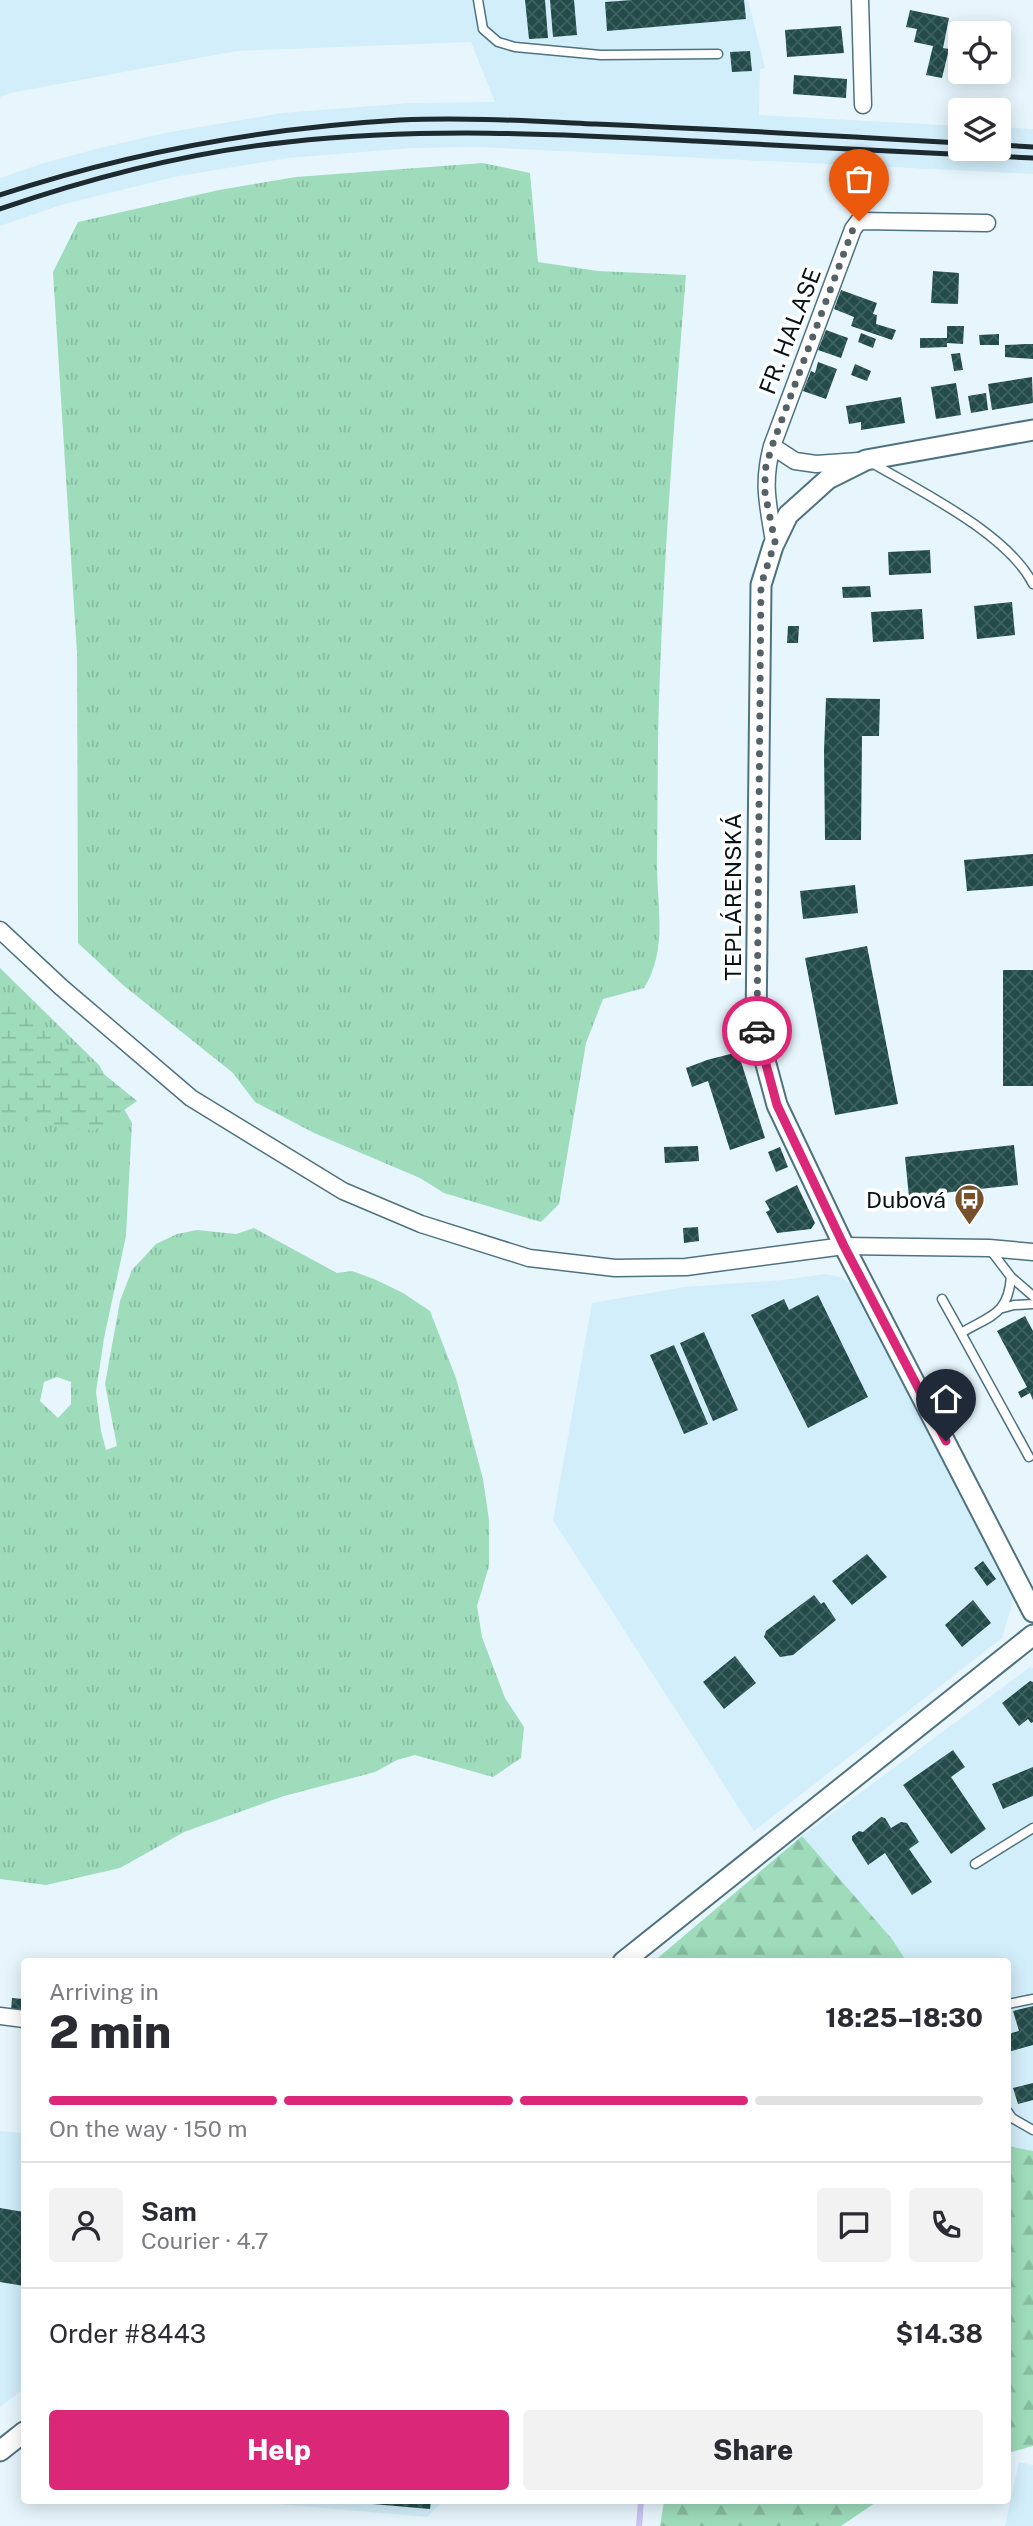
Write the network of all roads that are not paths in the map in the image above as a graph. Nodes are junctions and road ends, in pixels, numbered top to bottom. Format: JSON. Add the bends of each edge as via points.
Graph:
{"nodes":[{"id":1,"x":478,"y":0,"type":"edge"},
{"id":2,"x":860,"y":0,"type":"edge"},
{"id":3,"x":718,"y":54,"type":"dead end"},
{"id":4,"x":863,"y":104,"type":"dead end"},
{"id":5,"x":987,"y":223,"type":"dead end"},
{"id":6,"x":1033,"y":430,"type":"edge"},
{"id":7,"x":772,"y":446,"type":"junction"},
{"id":8,"x":866,"y":460,"type":"junction"},
{"id":9,"x":775,"y":542,"type":"junction"},
{"id":10,"x":1029,"y":570,"type":"edge"},
{"id":11,"x":1033,"y":584,"type":"edge"},
{"id":12,"x":0,"y":930,"type":"edge"},
{"id":13,"x":844,"y":1246,"type":"junction"},
{"id":14,"x":989,"y":1248,"type":"junction"},
{"id":15,"x":1033,"y":1252,"type":"edge"},
{"id":16,"x":1011,"y":1277,"type":"junction"},
{"id":17,"x":1033,"y":1296,"type":"edge"},
{"id":18,"x":942,"y":1299,"type":"dead end"},
{"id":19,"x":1033,"y":1304,"type":"edge"},
{"id":20,"x":1003,"y":1308,"type":"junction"},
{"id":21,"x":961,"y":1333,"type":"junction"},
{"id":22,"x":1029,"y":1457,"type":"dead end"},
{"id":23,"x":1033,"y":1612,"type":"edge"},
{"id":24,"x":1033,"y":1635,"type":"edge"},
{"id":25,"x":1033,"y":1828,"type":"edge"},
{"id":26,"x":975,"y":1864,"type":"dead end"},
{"id":27,"x":628,"y":1958,"type":"edge"},
{"id":28,"x":1033,"y":1999,"type":"edge"},
{"id":29,"x":1011,"y":2003,"type":"edge"},
{"id":30,"x":0,"y":2016,"type":"edge"},
{"id":31,"x":21,"y":2019,"type":"edge"},
{"id":32,"x":1011,"y":2117,"type":"edge"},
{"id":33,"x":1033,"y":2130,"type":"edge"},
{"id":34,"x":21,"y":2434,"type":"edge"},
{"id":35,"x":0,"y":2451,"type":"edge"}],
"edges":[{"from":1,"to":3,"type":"lane","via":[[483,29],[498,43],[514,47],[601,55]]},
{"from":2,"to":4,"type":"street"},
{"from":5,"to":7,"type":"street","name":"FR. HALASE","via":[[859,221]]},
{"from":6,"to":8,"type":"street","name":"TEPLÁRENSKÁ"},
{"from":7,"to":8,"type":"street","via":[[795,461]]},
{"from":7,"to":9,"type":"street","via":[[765,493]]},
{"from":8,"to":9,"type":"street","name":"TEPLÁRENSKÁ","via":[[828,480],[788,515]]},
{"from":8,"to":10,"type":"lane","via":[[978,527]]},
{"from":9,"to":13,"type":"street","name":"TEPLÁRENSKÁ","via":[[761,585],[756,1027],[777,1105]]},
{"from":10,"to":11,"type":"lane"},
{"from":12,"to":13,"type":"street","via":[[191,1098],[343,1191],[421,1224],[529,1258],[615,1268],[686,1267]]},
{"from":13,"to":14,"type":"street"},
{"from":13,"to":23,"type":"street","name":"TEPLÁRENSKÁ"},
{"from":14,"to":15,"type":"street"},
{"from":14,"to":16,"type":"lane"},
{"from":16,"to":17,"type":"lane"},
{"from":16,"to":20,"type":"lane"},
{"from":18,"to":21,"type":"lane"},
{"from":19,"to":20,"type":"lane"},
{"from":20,"to":21,"type":"lane"},
{"from":21,"to":22,"type":"lane"},
{"from":24,"to":27,"type":"street"},
{"from":25,"to":26,"type":"lane"},
{"from":28,"to":29,"type":"lane"},
{"from":30,"to":31,"type":"street"},
{"from":32,"to":33,"type":"lane"},
{"from":34,"to":35,"type":"street"}]}
